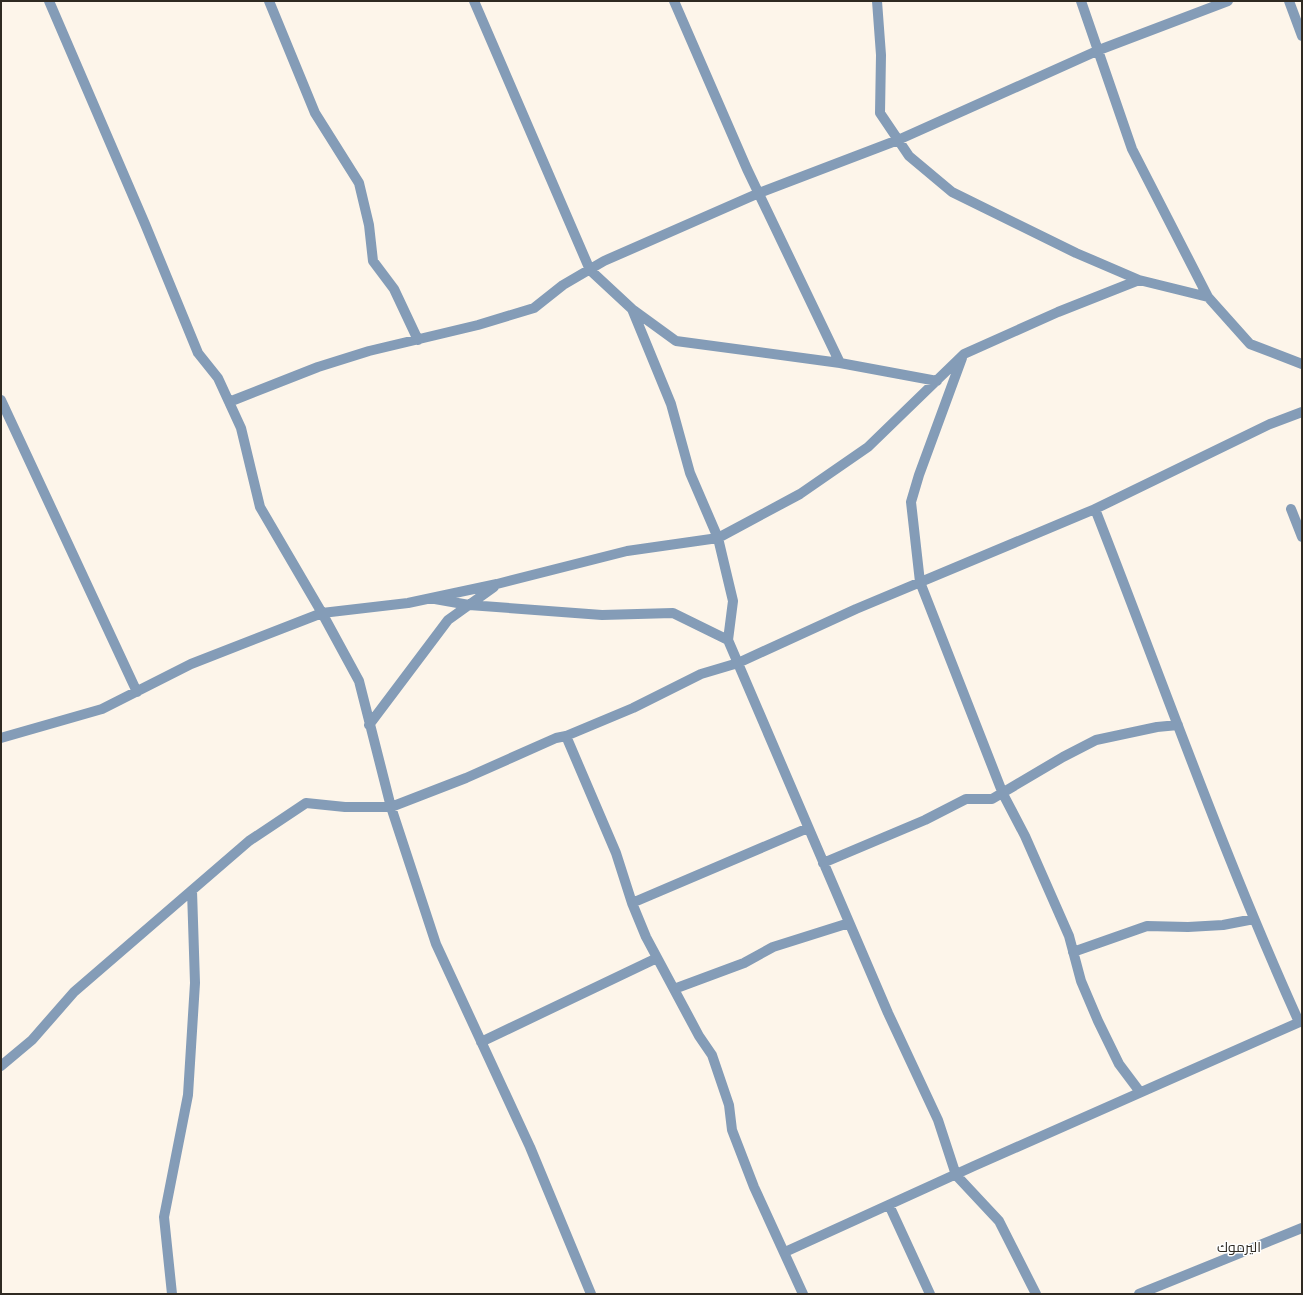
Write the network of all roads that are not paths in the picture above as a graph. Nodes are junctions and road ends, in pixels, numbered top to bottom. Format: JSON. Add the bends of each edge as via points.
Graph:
{"nodes":[{"id":1,"x":49,"y":1,"type":"edge"},
{"id":2,"x":269,"y":1,"type":"edge"},
{"id":3,"x":474,"y":1,"type":"edge"},
{"id":4,"x":674,"y":1,"type":"edge"},
{"id":5,"x":877,"y":1,"type":"edge"},
{"id":6,"x":1081,"y":1,"type":"edge"},
{"id":7,"x":1289,"y":1,"type":"edge"},
{"id":8,"x":1222,"y":2,"type":"edge"},
{"id":9,"x":1302,"y":36,"type":"edge"},
{"id":10,"x":1099,"y":50,"type":"junction"},
{"id":11,"x":898,"y":140,"type":"junction"},
{"id":12,"x":759,"y":193,"type":"junction"},
{"id":13,"x":590,"y":270,"type":"junction"},
{"id":14,"x":1140,"y":280,"type":"junction"},
{"id":15,"x":1208,"y":297,"type":"junction"},
{"id":16,"x":632,"y":309,"type":"junction"},
{"id":17,"x":418,"y":340,"type":"junction"},
{"id":18,"x":964,"y":354,"type":"junction"},
{"id":19,"x":840,"y":363,"type":"junction"},
{"id":20,"x":1302,"y":364,"type":"edge"},
{"id":21,"x":937,"y":381,"type":"junction"},
{"id":22,"x":1,"y":400,"type":"edge"},
{"id":23,"x":229,"y":402,"type":"junction"},
{"id":24,"x":1302,"y":412,"type":"edge"},
{"id":25,"x":1095,"y":509,"type":"junction"},
{"id":26,"x":1291,"y":509,"type":"dead end"},
{"id":27,"x":1302,"y":537,"type":"edge"},
{"id":28,"x":718,"y":538,"type":"junction"},
{"id":29,"x":920,"y":582,"type":"junction"},
{"id":30,"x":497,"y":584,"type":"junction"},
{"id":31,"x":430,"y":598,"type":"junction"},
{"id":32,"x":469,"y":605,"type":"junction"},
{"id":33,"x":322,"y":613,"type":"junction"},
{"id":34,"x":728,"y":640,"type":"junction"},
{"id":35,"x":738,"y":663,"type":"junction"},
{"id":36,"x":137,"y":692,"type":"junction"},
{"id":37,"x":369,"y":725,"type":"junction"},
{"id":38,"x":1178,"y":725,"type":"junction"},
{"id":39,"x":566,"y":736,"type":"junction"},
{"id":40,"x":1,"y":738,"type":"edge"},
{"id":41,"x":1003,"y":794,"type":"junction"},
{"id":42,"x":391,"y":807,"type":"junction"},
{"id":43,"x":808,"y":828,"type":"junction"},
{"id":44,"x":823,"y":863,"type":"junction"},
{"id":45,"x":192,"y":891,"type":"junction"},
{"id":46,"x":632,"y":903,"type":"junction"},
{"id":47,"x":1254,"y":920,"type":"junction"},
{"id":48,"x":849,"y":922,"type":"junction"},
{"id":49,"x":1073,"y":952,"type":"junction"},
{"id":50,"x":657,"y":958,"type":"junction"},
{"id":51,"x":674,"y":989,"type":"junction"},
{"id":52,"x":1300,"y":1022,"type":"edge"},
{"id":53,"x":481,"y":1042,"type":"junction"},
{"id":54,"x":1,"y":1066,"type":"edge"},
{"id":55,"x":1140,"y":1092,"type":"junction"},
{"id":56,"x":956,"y":1175,"type":"junction"},
{"id":57,"x":889,"y":1205,"type":"junction"},
{"id":58,"x":1302,"y":1228,"type":"edge"},
{"id":59,"x":785,"y":1252,"type":"junction"},
{"id":60,"x":172,"y":1294,"type":"edge"},
{"id":61,"x":591,"y":1294,"type":"edge"},
{"id":62,"x":803,"y":1294,"type":"edge"},
{"id":63,"x":930,"y":1294,"type":"edge"},
{"id":64,"x":1036,"y":1294,"type":"edge"},
{"id":65,"x":1139,"y":1294,"type":"edge"}],
"edges":[{"from":1,"to":23,"type":"street","via":[[198,353],[218,378]]},
{"from":2,"to":17,"type":"street","via":[[315,113],[359,183],[369,225],[373,261],[394,289]]},
{"from":3,"to":13,"type":"street"},
{"from":4,"to":12,"type":"street"},
{"from":5,"to":11,"type":"street","via":[[881,55],[880,113]]},
{"from":6,"to":10,"type":"street"},
{"from":7,"to":9,"type":"street"},
{"from":8,"to":10,"type":"street"},
{"from":10,"to":11,"type":"street"},
{"from":10,"to":15,"type":"street","via":[[1132,149]]},
{"from":11,"to":12,"type":"street"},
{"from":11,"to":14,"type":"street","via":[[909,156],[952,192],[1076,253]]},
{"from":12,"to":13,"type":"street"},
{"from":12,"to":19,"type":"street"},
{"from":13,"to":16,"type":"street"},
{"from":13,"to":17,"type":"street","via":[[563,285],[534,308]]},
{"from":14,"to":15,"type":"street"},
{"from":14,"to":18,"type":"street","via":[[1058,312]]},
{"from":15,"to":20,"type":"street","via":[[1250,344]]},
{"from":16,"to":19,"type":"street","via":[[676,341]]},
{"from":16,"to":28,"type":"street","via":[[671,404],[690,473]]},
{"from":17,"to":23,"type":"street","via":[[369,351],[318,367]]},
{"from":18,"to":21,"type":"street"},
{"from":18,"to":29,"type":"street","via":[[911,502]]},
{"from":19,"to":21,"type":"street"},
{"from":21,"to":28,"type":"street","via":[[868,447],[800,494]]},
{"from":22,"to":36,"type":"street"},
{"from":23,"to":33,"type":"street","via":[[242,428],[260,507]]},
{"from":24,"to":25,"type":"street","via":[[1270,424]]},
{"from":25,"to":29,"type":"street"},
{"from":25,"to":38,"type":"street"},
{"from":26,"to":27,"type":"street"},
{"from":28,"to":30,"type":"street","via":[[627,551]]},
{"from":28,"to":34,"type":"street","via":[[733,601]]},
{"from":29,"to":35,"type":"street"},
{"from":29,"to":41,"type":"street"},
{"from":30,"to":31,"type":"street"},
{"from":30,"to":32,"type":"street"},
{"from":31,"to":32,"type":"street"},
{"from":31,"to":33,"type":"street"},
{"from":32,"to":34,"type":"street","via":[[602,615],[673,613]]},
{"from":32,"to":37,"type":"street","via":[[448,620]]},
{"from":33,"to":36,"type":"street","via":[[192,664]]},
{"from":33,"to":37,"type":"street","via":[[359,680]]},
{"from":34,"to":35,"type":"street"},
{"from":35,"to":39,"type":"street","via":[[702,674],[633,708]]},
{"from":35,"to":43,"type":"street"},
{"from":36,"to":40,"type":"street","via":[[102,709]]},
{"from":37,"to":42,"type":"street"},
{"from":38,"to":41,"type":"street","via":[[1096,740]]},
{"from":38,"to":47,"type":"street"},
{"from":39,"to":42,"type":"street"},
{"from":39,"to":46,"type":"street","via":[[616,853]]},
{"from":41,"to":44,"type":"street","via":[[992,799],[966,800]]},
{"from":41,"to":49,"type":"street","via":[[1025,836],[1069,936]]},
{"from":42,"to":45,"type":"street","via":[[345,808],[306,803],[250,841]]},
{"from":42,"to":53,"type":"street","via":[[436,944]]},
{"from":43,"to":44,"type":"street"},
{"from":43,"to":46,"type":"street"},
{"from":44,"to":48,"type":"street"},
{"from":45,"to":54,"type":"street","via":[[74,992],[32,1040]]},
{"from":45,"to":60,"type":"street","via":[[194,983],[188,1095],[164,1217]]},
{"from":46,"to":50,"type":"street"},
{"from":47,"to":49,"type":"street","via":[[1209,926],[1147,926]]},
{"from":47,"to":52,"type":"street"},
{"from":48,"to":51,"type":"street","via":[[773,947],[744,963]]},
{"from":48,"to":56,"type":"street","via":[[938,1120]]},
{"from":49,"to":55,"type":"street","via":[[1081,981],[1098,1021],[1120,1064]]},
{"from":50,"to":51,"type":"street"},
{"from":50,"to":53,"type":"street"},
{"from":51,"to":59,"type":"street","via":[[712,1055],[729,1105],[732,1130],[754,1187]]},
{"from":52,"to":55,"type":"street"},
{"from":53,"to":61,"type":"street","via":[[530,1147]]},
{"from":55,"to":56,"type":"street"},
{"from":56,"to":57,"type":"street"},
{"from":56,"to":64,"type":"street","via":[[999,1221]]},
{"from":57,"to":59,"type":"street"},
{"from":57,"to":63,"type":"street"},
{"from":58,"to":65,"type":"street"},
{"from":59,"to":62,"type":"street"}]}
